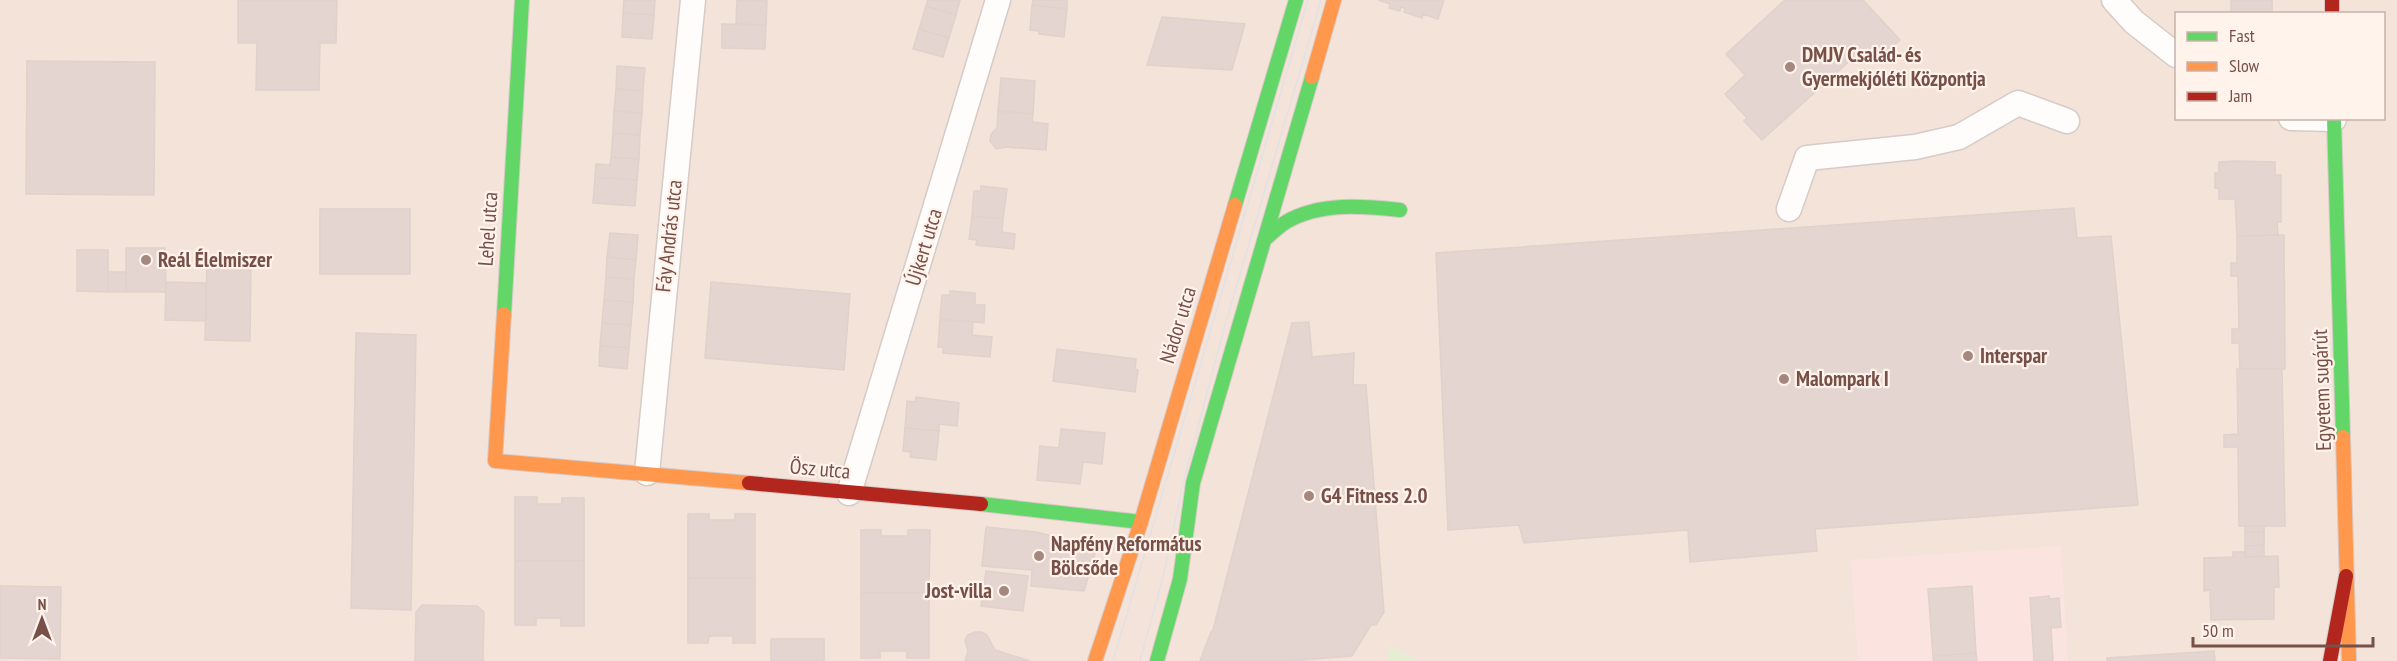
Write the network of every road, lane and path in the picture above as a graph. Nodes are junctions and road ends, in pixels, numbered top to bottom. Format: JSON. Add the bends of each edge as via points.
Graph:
{"nodes":[{"id":1,"x":522,"y":0,"type":"edge"},
{"id":2,"x":693,"y":0,"type":"edge"},
{"id":3,"x":998,"y":0,"type":"edge"},
{"id":4,"x":1296,"y":0,"type":"edge"},
{"id":5,"x":1334,"y":0,"type":"edge"},
{"id":6,"x":2114,"y":0,"type":"edge"},
{"id":7,"x":2175,"y":55,"type":"edge"},
{"id":8,"x":2334,"y":120,"type":"edge"},
{"id":9,"x":2067,"y":121,"type":"dead end"},
{"id":10,"x":1248,"y":161,"type":"junction"},
{"id":11,"x":1283,"y":171,"type":"junction"},
{"id":12,"x":1789,"y":209,"type":"dead end"},
{"id":13,"x":1400,"y":210,"type":"dead end"},
{"id":14,"x":1264,"y":240,"type":"junction"},
{"id":15,"x":495,"y":461,"type":"joint"},
{"id":16,"x":647,"y":473,"type":"junction"},
{"id":17,"x":849,"y":493,"type":"junction"},
{"id":18,"x":1141,"y":522,"type":"junction"},
{"id":19,"x":2346,"y":576,"type":"junction"},
{"id":20,"x":1095,"y":661,"type":"edge"},
{"id":21,"x":1157,"y":661,"type":"edge"},
{"id":22,"x":2330,"y":661,"type":"edge"},
{"id":23,"x":2349,"y":661,"type":"edge"}],
"edges":[{"from":1,"to":15,"type":"street","name":"Lehel utca"},
{"from":2,"to":16,"type":"street","name":"Fáy András utca"},
{"from":3,"to":17,"type":"street","name":"Újkert utca"},
{"from":4,"to":10,"type":"street","name":"Nádor utca"},
{"from":5,"to":11,"type":"street"},
{"from":6,"to":7,"type":"street"},
{"from":8,"to":19,"type":"street","name":"Egyetem sugárút"},
{"from":9,"to":12,"type":"street","via":[[2018,103],[1959,137],[1915,147],[1807,158]]},
{"from":10,"to":11,"type":"street"},
{"from":10,"to":18,"type":"street","name":"Nádor utca"},
{"from":11,"to":14,"type":"street"},
{"from":13,"to":14,"type":"street","via":[[1361,206],[1315,211],[1285,223]]},
{"from":14,"to":21,"type":"street","via":[[1193,483],[1180,579]]},
{"from":15,"to":16,"type":"street","name":"Ösz utca"},
{"from":16,"to":17,"type":"street","name":"Ösz utca"},
{"from":17,"to":18,"type":"street","name":"Ösz utca"},
{"from":18,"to":20,"type":"street","name":"Nádor utca"},
{"from":19,"to":22,"type":"street"},
{"from":19,"to":23,"type":"street","name":"Egyetem sugárút"}]}
